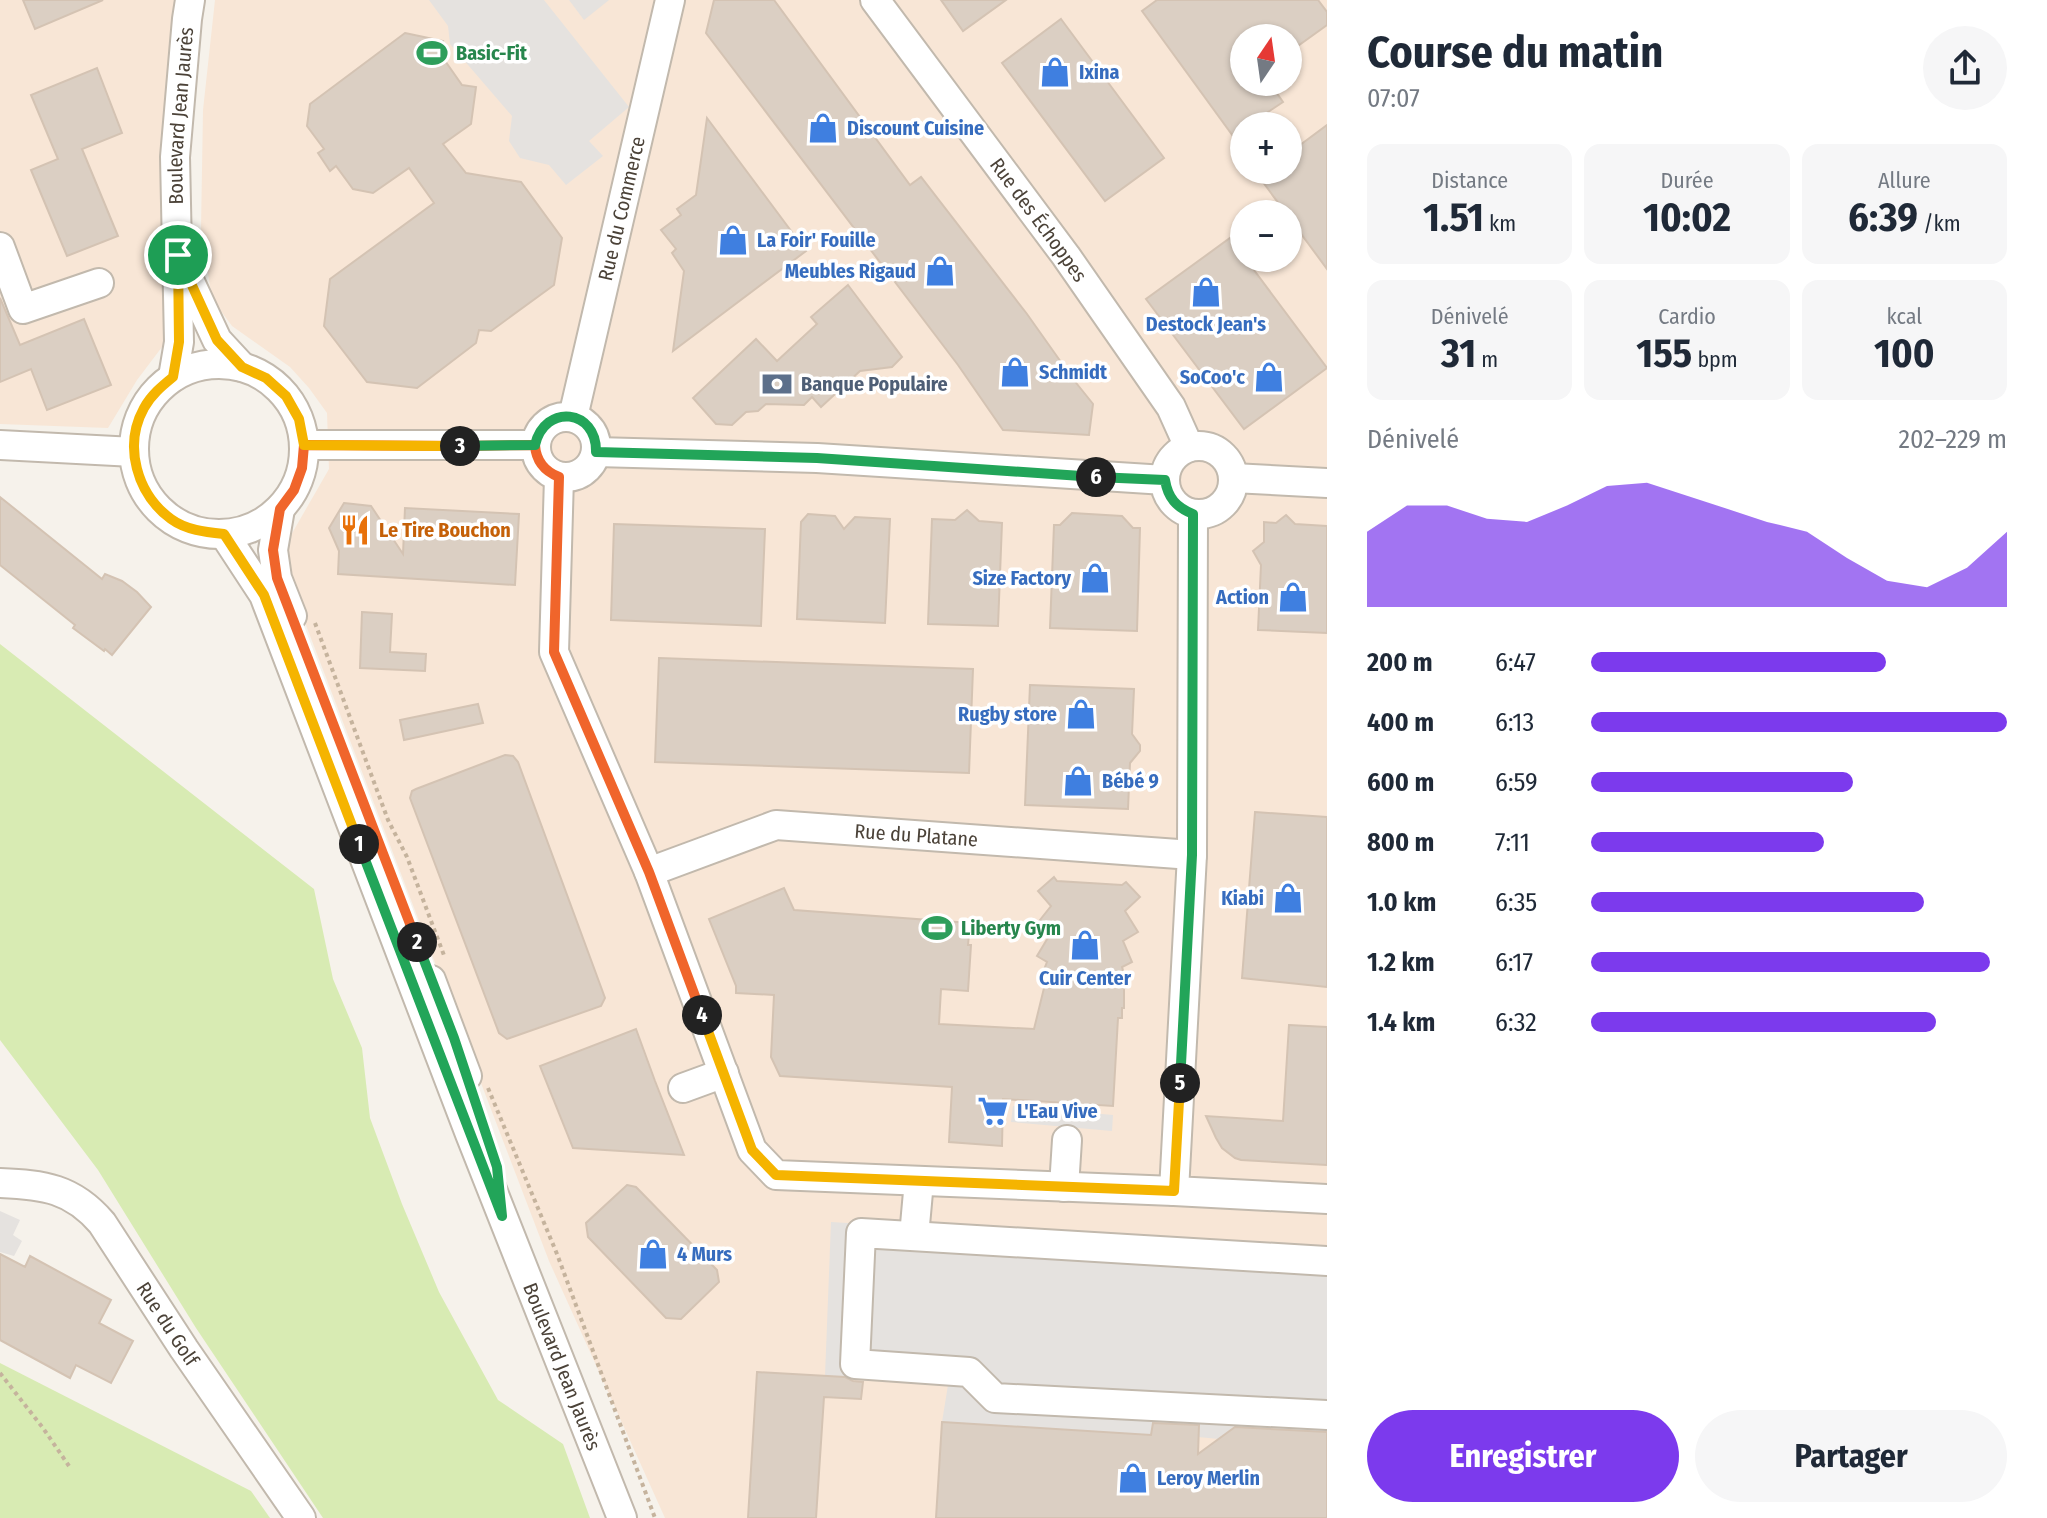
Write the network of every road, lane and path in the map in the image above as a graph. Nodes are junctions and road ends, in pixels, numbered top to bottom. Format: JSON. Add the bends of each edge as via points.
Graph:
{"nodes":[{"id":1,"x":190,"y":0,"type":"edge"},
{"id":2,"x":670,"y":0,"type":"edge"},
{"id":3,"x":875,"y":0,"type":"edge"},
{"id":4,"x":0,"y":247,"type":"edge"},
{"id":5,"x":178,"y":255,"type":"junction"},
{"id":6,"x":99,"y":283,"type":"dead end"},
{"id":7,"x":242,"y":367,"type":"junction"},
{"id":8,"x":173,"y":377,"type":"junction"},
{"id":9,"x":573,"y":417,"type":"junction"},
{"id":10,"x":0,"y":445,"type":"edge"},
{"id":11,"x":304,"y":445,"type":"junction"},
{"id":12,"x":535,"y":445,"type":"junction"},
{"id":13,"x":1189,"y":447,"type":"junction"},
{"id":14,"x":134,"y":452,"type":"junction"},
{"id":15,"x":596,"y":452,"type":"junction"},
{"id":16,"x":559,"y":477,"type":"junction"},
{"id":17,"x":1233,"y":478,"type":"junction"},
{"id":18,"x":1165,"y":480,"type":"junction"},
{"id":19,"x":1327,"y":483,"type":"edge"},
{"id":20,"x":280,"y":509,"type":"junction"},
{"id":21,"x":1193,"y":514,"type":"junction"},
{"id":22,"x":224,"y":534,"type":"junction"},
{"id":23,"x":1192,"y":855,"type":"junction"},
{"id":24,"x":649,"y":872,"type":"junction"},
{"id":25,"x":724,"y":1073,"type":"junction"},
{"id":26,"x":683,"y":1088,"type":"dead end"},
{"id":27,"x":1067,"y":1140,"type":"dead end"},
{"id":28,"x":919,"y":1181,"type":"junction"},
{"id":29,"x":0,"y":1183,"type":"edge"},
{"id":30,"x":1064,"y":1187,"type":"junction"},
{"id":31,"x":1174,"y":1191,"type":"junction"},
{"id":32,"x":1327,"y":1199,"type":"edge"},
{"id":33,"x":502,"y":1216,"type":"junction"},
{"id":34,"x":914,"y":1236,"type":"junction"},
{"id":35,"x":1327,"y":1261,"type":"edge"},
{"id":36,"x":0,"y":1373,"type":"edge"},
{"id":37,"x":1327,"y":1415,"type":"edge"},
{"id":38,"x":69,"y":1466,"type":"dead end"},
{"id":39,"x":301,"y":1518,"type":"edge"},
{"id":40,"x":622,"y":1518,"type":"edge"}],
"edges":[{"from":1,"to":5,"type":"street","name":"Boulevard Jean Jaurès","via":[[175,157]]},
{"from":2,"to":9,"type":"street","name":"Rue du Commerce"},
{"from":3,"to":13,"type":"street","name":"Rue des Échoppes","via":[[1075,269],[1171,407]]},
{"from":4,"to":6,"type":"street","via":[[23,309]]},
{"from":5,"to":7,"type":"street","via":[[217,340]]},
{"from":5,"to":8,"type":"street","name":"Boulevard Jean Jaurès","via":[[179,342]]},
{"from":7,"to":8,"type":"street","via":[[195,367]]},
{"from":7,"to":11,"type":"street","via":[[266,378],[286,396],[299,419]]},
{"from":8,"to":14,"type":"street","via":[[144,409]]},
{"from":9,"to":12,"type":"street","via":[[548,422]]},
{"from":9,"to":15,"type":"street","via":[[589,427]]},
{"from":10,"to":14,"type":"street"},
{"from":11,"to":12,"type":"street"},
{"from":11,"to":20,"type":"street","via":[[294,490]]},
{"from":12,"to":16,"type":"street","via":[[544,468]]},
{"from":13,"to":17,"type":"street","via":[[1219,452]]},
{"from":13,"to":18,"type":"street","via":[[1171,459]]},
{"from":14,"to":22,"type":"street","via":[[139,478],[152,502],[172,520],[197,531]]},
{"from":15,"to":16,"type":"street","via":[[579,474]]},
{"from":15,"to":18,"type":"street","via":[[817,458]]},
{"from":16,"to":24,"type":"street","via":[[554,652]]},
{"from":17,"to":19,"type":"street"},
{"from":17,"to":21,"type":"street","via":[[1222,506]]},
{"from":18,"to":21,"type":"street","via":[[1173,502]]},
{"from":20,"to":22,"type":"street","via":[[263,522]]},
{"from":20,"to":33,"type":"street","name":"Boulevard Jean Jaurès","via":[[273,550],[277,578],[454,1038],[497,1167]]},
{"from":21,"to":23,"type":"street"},
{"from":22,"to":33,"type":"street","name":"Boulevard Jean Jaurès","via":[[264,595]]},
{"from":23,"to":24,"type":"street","name":"Rue du Platane","via":[[776,825]]},
{"from":23,"to":31,"type":"street"},
{"from":24,"to":25,"type":"street"},
{"from":25,"to":26,"type":"street"},
{"from":25,"to":28,"type":"street","via":[[752,1150],[776,1175]]},
{"from":27,"to":30,"type":"street"},
{"from":28,"to":30,"type":"street"},
{"from":28,"to":34,"type":"street"},
{"from":29,"to":39,"type":"street","name":"Rue du Golf","via":[[47,1188],[88,1207]]},
{"from":30,"to":31,"type":"street"},
{"from":31,"to":32,"type":"street"},
{"from":33,"to":40,"type":"street","name":"Boulevard Jean Jaurès"},
{"from":34,"to":35,"type":"street"},
{"from":34,"to":37,"type":"street","via":[[861,1233],[855,1364],[969,1372],[995,1398]]},
{"from":36,"to":38,"type":"path"}]}
